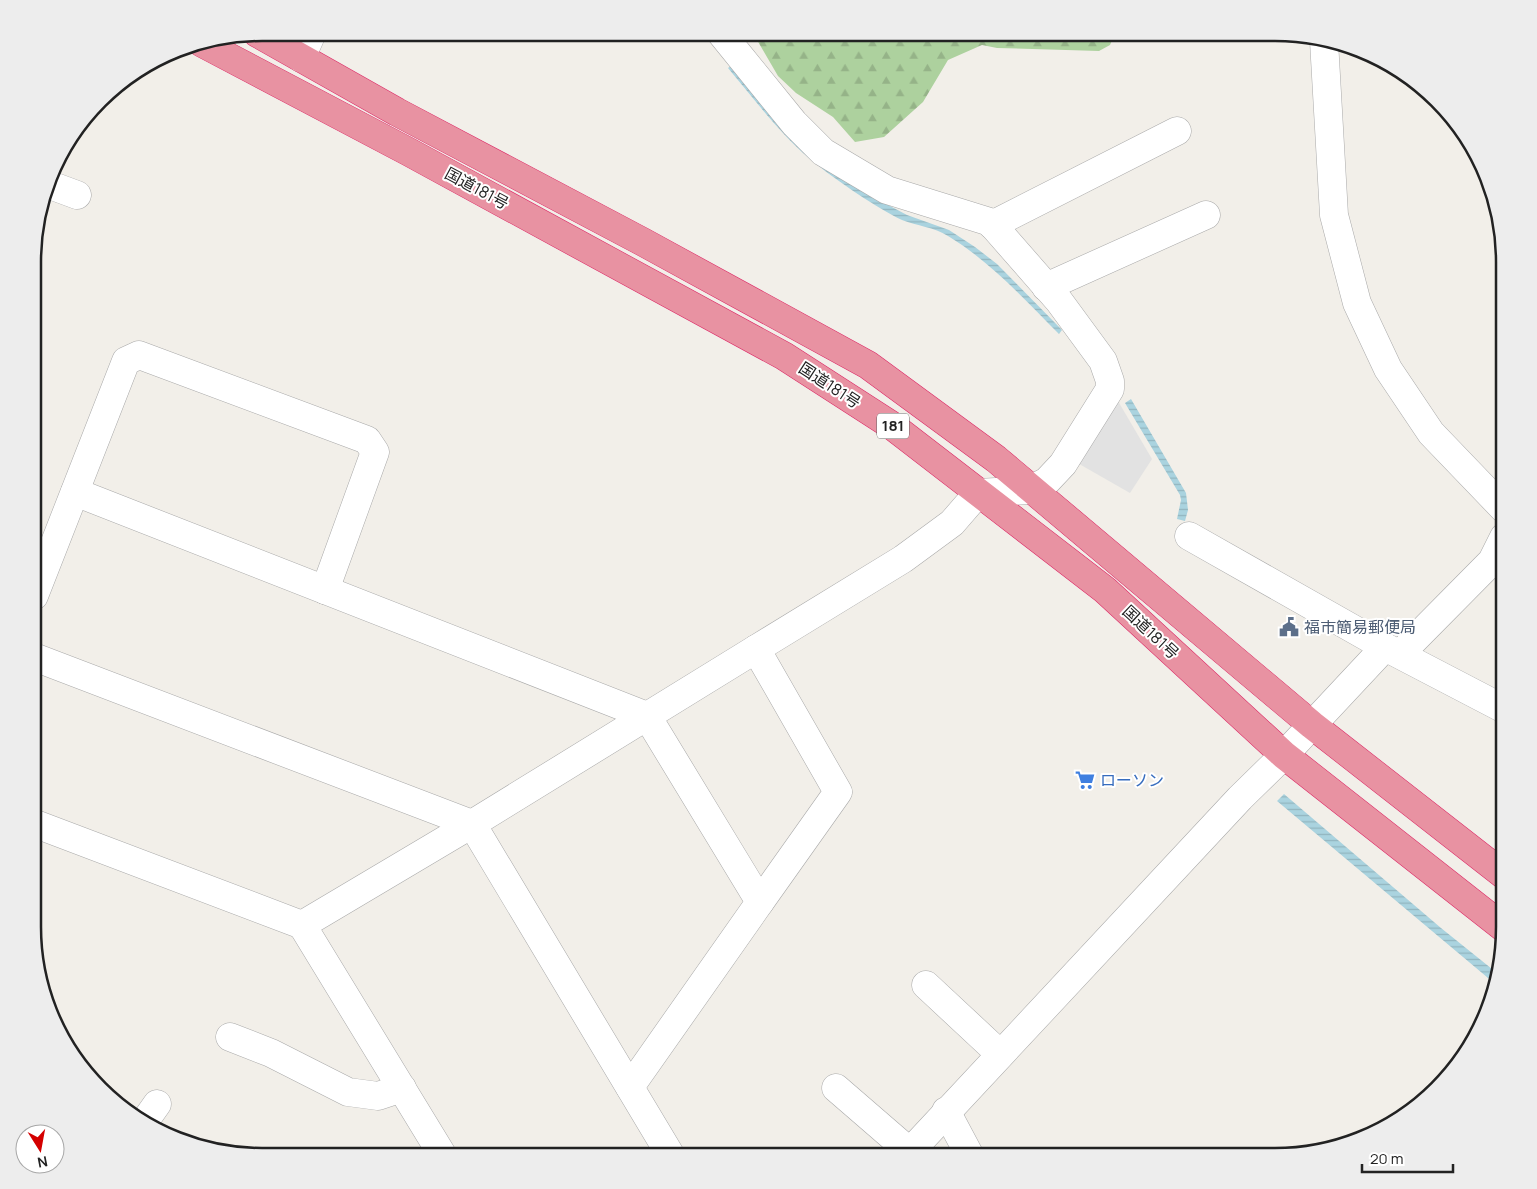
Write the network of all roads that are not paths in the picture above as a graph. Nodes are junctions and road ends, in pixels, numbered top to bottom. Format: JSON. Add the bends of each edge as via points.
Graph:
{"nodes":[{"id":1,"x":270,"y":41,"type":"edge"},
{"id":2,"x":308,"y":41,"type":"edge"},
{"id":3,"x":727,"y":41,"type":"edge"},
{"id":4,"x":212,"y":47,"type":"edge"},
{"id":5,"x":1324,"y":47,"type":"edge"},
{"id":6,"x":300,"y":58,"type":"junction"},
{"id":7,"x":1177,"y":131,"type":"dead end"},
{"id":8,"x":55,"y":187,"type":"edge"},
{"id":9,"x":76,"y":195,"type":"dead end"},
{"id":10,"x":1206,"y":215,"type":"dead end"},
{"id":11,"x":992,"y":225,"type":"junction"},
{"id":12,"x":1046,"y":287,"type":"junction"},
{"id":13,"x":1030,"y":490,"type":"junction"},
{"id":14,"x":76,"y":492,"type":"junction"},
{"id":15,"x":978,"y":493,"type":"junction"},
{"id":16,"x":1496,"y":501,"type":"edge"},
{"id":17,"x":1189,"y":536,"type":"dead end"},
{"id":18,"x":1496,"y":554,"type":"edge"},
{"id":19,"x":41,"y":579,"type":"edge"},
{"id":20,"x":325,"y":590,"type":"junction"},
{"id":21,"x":756,"y":649,"type":"junction"},
{"id":22,"x":1393,"y":650,"type":"junction"},
{"id":23,"x":41,"y":660,"type":"edge"},
{"id":24,"x":1496,"y":705,"type":"edge"},
{"id":25,"x":647,"y":716,"type":"junction"},
{"id":26,"x":1312,"y":725,"type":"junction"},
{"id":27,"x":1284,"y":755,"type":"junction"},
{"id":28,"x":472,"y":824,"type":"junction"},
{"id":29,"x":41,"y":826,"type":"edge"},
{"id":30,"x":1496,"y":869,"type":"edge"},
{"id":31,"x":760,"y":902,"type":"junction"},
{"id":32,"x":1496,"y":922,"type":"edge"},
{"id":33,"x":302,"y":924,"type":"junction"},
{"id":34,"x":926,"y":985,"type":"dead end"},
{"id":35,"x":230,"y":1037,"type":"dead end"},
{"id":36,"x":1000,"y":1054,"type":"junction"},
{"id":37,"x":630,"y":1087,"type":"junction"},
{"id":38,"x":402,"y":1088,"type":"junction"},
{"id":39,"x":836,"y":1088,"type":"dead end"},
{"id":40,"x":946,"y":1111,"type":"junction"},
{"id":41,"x":438,"y":1148,"type":"edge"},
{"id":42,"x":666,"y":1148,"type":"edge"},
{"id":43,"x":901,"y":1148,"type":"edge"},
{"id":44,"x":913,"y":1148,"type":"edge"},
{"id":45,"x":966,"y":1148,"type":"edge"}],
"edges":[{"from":1,"to":6,"type":"highway","name":"国道181号","number":"181"},
{"from":2,"to":6,"type":"street"},
{"from":3,"to":11,"type":"street","via":[[794,123],[823,152],[887,190],[969,214]]},
{"from":4,"to":15,"type":"highway","name":"国道181号","number":"181","via":[[784,356],[892,425]]},
{"from":5,"to":16,"type":"street","via":[[1334,215],[1357,303],[1388,369],[1431,433]]},
{"from":6,"to":13,"type":"highway","name":"国道181号","number":"181","via":[[868,365],[996,458]]},
{"from":7,"to":11,"type":"street"},
{"from":8,"to":9,"type":"street"},
{"from":10,"to":12,"type":"street"},
{"from":11,"to":12,"type":"street"},
{"from":12,"to":13,"type":"street","via":[[1103,361],[1110,389],[1063,464],[1047,481]]},
{"from":13,"to":15,"type":"street"},
{"from":13,"to":26,"type":"highway","name":"国道181号","number":"181","via":[[1170,603]]},
{"from":14,"to":19,"type":"street"},
{"from":14,"to":20,"type":"street"},
{"from":14,"to":20,"type":"street","via":[[126,360],[139,355],[367,440],[375,452]]},
{"from":15,"to":21,"type":"street","via":[[952,523],[903,559]]},
{"from":15,"to":27,"type":"highway","name":"国道181号","number":"181","via":[[1105,590]]},
{"from":17,"to":22,"type":"street"},
{"from":18,"to":22,"type":"street","via":[[1492,562]]},
{"from":20,"to":25,"type":"street"},
{"from":21,"to":25,"type":"street"},
{"from":21,"to":31,"type":"street","via":[[838,792]]},
{"from":22,"to":24,"type":"street"},
{"from":22,"to":26,"type":"street"},
{"from":23,"to":28,"type":"street"},
{"from":25,"to":28,"type":"street"},
{"from":25,"to":31,"type":"street"},
{"from":26,"to":27,"type":"street"},
{"from":26,"to":30,"type":"highway","name":"国道181号","number":"181"},
{"from":27,"to":32,"type":"highway","name":"国道181号","number":"181"},
{"from":27,"to":36,"type":"street","via":[[1233,805]]},
{"from":28,"to":33,"type":"street"},
{"from":28,"to":37,"type":"street"},
{"from":29,"to":33,"type":"street"},
{"from":31,"to":37,"type":"street"},
{"from":33,"to":38,"type":"street"},
{"from":34,"to":36,"type":"street"},
{"from":35,"to":38,"type":"street","via":[[271,1053],[348,1092],[378,1096]]},
{"from":36,"to":40,"type":"street"},
{"from":37,"to":42,"type":"street"},
{"from":38,"to":41,"type":"street"},
{"from":39,"to":43,"type":"street"},
{"from":40,"to":44,"type":"street"},
{"from":40,"to":45,"type":"street"}]}
